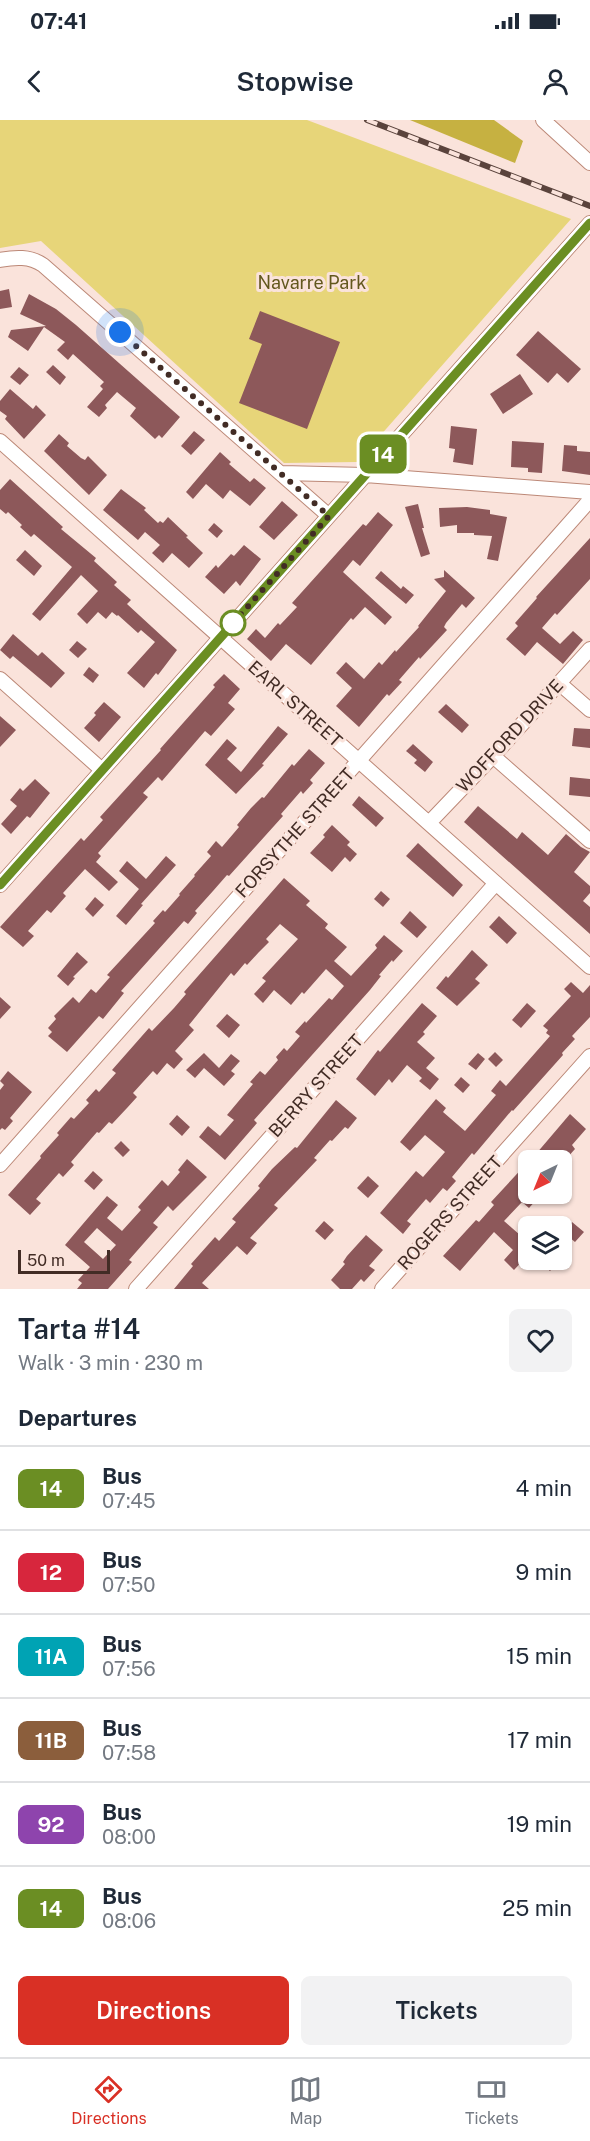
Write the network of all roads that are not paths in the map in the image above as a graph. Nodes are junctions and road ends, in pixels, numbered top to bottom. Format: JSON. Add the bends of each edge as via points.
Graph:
{"nodes":[{"id":1,"x":543,"y":120,"type":"edge"},
{"id":2,"x":590,"y":163,"type":"edge"},
{"id":3,"x":590,"y":223,"type":"edge"},
{"id":4,"x":0,"y":260,"type":"edge"},
{"id":5,"x":0,"y":441,"type":"edge"},
{"id":6,"x":282,"y":473,"type":"junction"},
{"id":7,"x":365,"y":475,"type":"junction"},
{"id":8,"x":590,"y":492,"type":"edge"},
{"id":9,"x":590,"y":500,"type":"edge"},
{"id":10,"x":329,"y":516,"type":"junction"},
{"id":11,"x":220,"y":637,"type":"junction"},
{"id":12,"x":590,"y":649,"type":"edge"},
{"id":13,"x":0,"y":679,"type":"edge"},
{"id":14,"x":559,"y":684,"type":"junction"},
{"id":15,"x":590,"y":710,"type":"edge"},
{"id":16,"x":493,"y":756,"type":"junction"},
{"id":17,"x":359,"y":761,"type":"junction"},
{"id":18,"x":102,"y":770,"type":"junction"},
{"id":19,"x":429,"y":823,"type":"junction"},
{"id":20,"x":590,"y":841,"type":"edge"},
{"id":21,"x":496,"y":883,"type":"junction"},
{"id":22,"x":0,"y":885,"type":"edge"},
{"id":23,"x":590,"y":967,"type":"edge"},
{"id":24,"x":590,"y":1056,"type":"edge"},
{"id":25,"x":0,"y":1165,"type":"edge"},
{"id":26,"x":135,"y":1289,"type":"edge"},
{"id":27,"x":382,"y":1289,"type":"edge"}],
"edges":[{"from":1,"to":2,"type":"street"},
{"from":3,"to":7,"type":"street"},
{"from":4,"to":6,"type":"street","via":[[29,258],[43,265]]},
{"from":5,"to":11,"type":"street","name":"EARL STREET"},
{"from":6,"to":7,"type":"street"},
{"from":6,"to":10,"type":"street"},
{"from":7,"to":8,"type":"street"},
{"from":7,"to":10,"type":"street"},
{"from":9,"to":17,"type":"street","name":"FORSYTHE STREET"},
{"from":10,"to":11,"type":"street"},
{"from":11,"to":17,"type":"street","name":"EARL STREET"},
{"from":11,"to":18,"type":"street"},
{"from":12,"to":14,"type":"street","name":"WOFFORD DRIVE"},
{"from":13,"to":18,"type":"street"},
{"from":14,"to":15,"type":"street"},
{"from":14,"to":16,"type":"street","name":"WOFFORD DRIVE"},
{"from":16,"to":19,"type":"street","name":"WOFFORD DRIVE"},
{"from":16,"to":20,"type":"street"},
{"from":17,"to":19,"type":"street","name":"EARL STREET"},
{"from":17,"to":25,"type":"street","name":"FORSYTHE STREET"},
{"from":18,"to":22,"type":"street"},
{"from":19,"to":21,"type":"street","name":"EARL STREET"},
{"from":21,"to":23,"type":"street","name":"EARL STREET"},
{"from":21,"to":26,"type":"street","name":"BERRY STREET"},
{"from":24,"to":27,"type":"street","name":"ROGERS STREET"}]}
